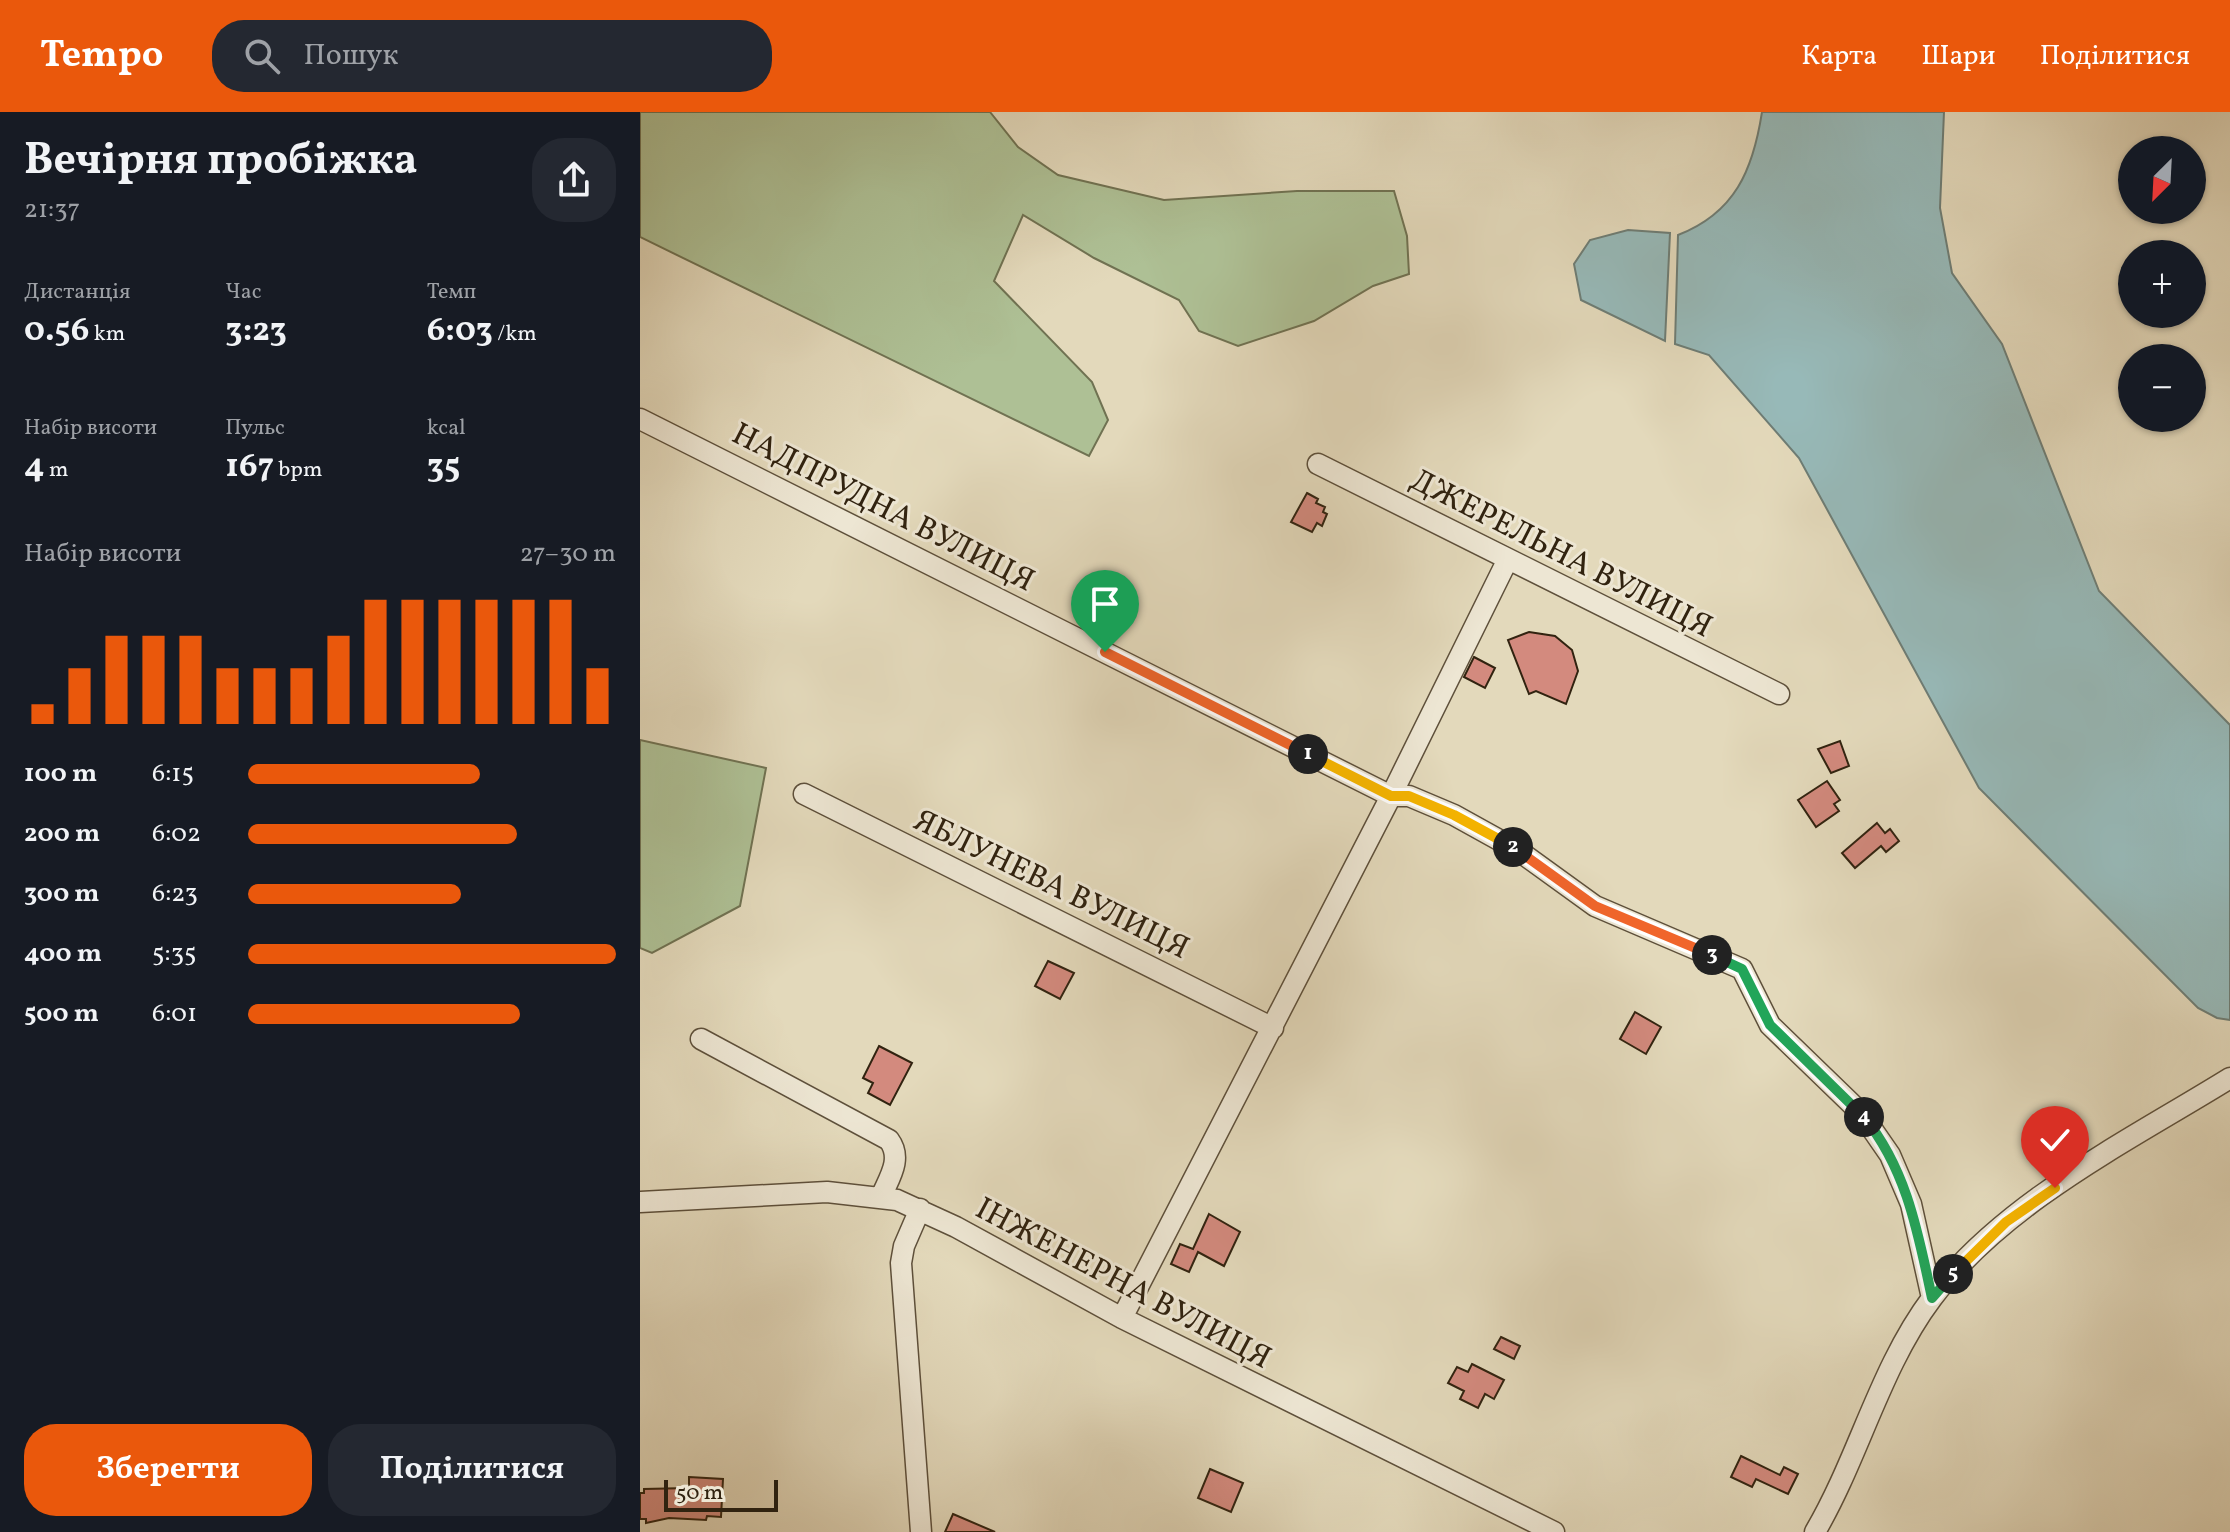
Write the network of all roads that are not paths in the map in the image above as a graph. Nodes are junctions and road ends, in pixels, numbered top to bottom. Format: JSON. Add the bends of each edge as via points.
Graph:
{"nodes":[{"id":1,"x":640,"y":419,"type":"edge"},
{"id":2,"x":1318,"y":464,"type":"dead end"},
{"id":3,"x":1507,"y":561,"type":"junction"},
{"id":4,"x":1779,"y":694,"type":"dead end"},
{"id":5,"x":804,"y":794,"type":"dead end"},
{"id":6,"x":1391,"y":796,"type":"junction"},
{"id":7,"x":1273,"y":1028,"type":"junction"},
{"id":8,"x":701,"y":1039,"type":"dead end"},
{"id":9,"x":2230,"y":1078,"type":"edge"},
{"id":10,"x":881,"y":1197,"type":"junction"},
{"id":11,"x":640,"y":1202,"type":"edge"},
{"id":12,"x":920,"y":1209,"type":"junction"},
{"id":13,"x":1932,"y":1298,"type":"junction"},
{"id":14,"x":1122,"y":1318,"type":"junction"},
{"id":15,"x":921,"y":1532,"type":"edge"},
{"id":16,"x":1554,"y":1532,"type":"edge"},
{"id":17,"x":1815,"y":1532,"type":"edge"}],
"edges":[{"from":1,"to":6,"type":"street","name":"НАДПРУДНА ВУЛИЦЯ"},
{"from":2,"to":3,"type":"street","name":"ДЖЕРЕЛЬНА ВУЛИЦЯ","via":[[1498,550]]},
{"from":3,"to":4,"type":"street","name":"ДЖЕРЕЛЬНА ВУЛИЦЯ"},
{"from":3,"to":6,"type":"street"},
{"from":5,"to":7,"type":"street","name":"ЯБЛУНЕВА ВУЛИЦЯ"},
{"from":6,"to":7,"type":"street"},
{"from":6,"to":13,"type":"street","name":"НАДПРУДНА ВУЛИЦЯ","via":[[1409,796],[1454,815],[1519,851],[1595,906],[1742,969],[1770,1025],[1861,1113],[1890,1155],[1911,1204]]},
{"from":7,"to":14,"type":"street"},
{"from":8,"to":10,"type":"street","via":[[889,1140],[896,1161]]},
{"from":9,"to":13,"type":"street","via":[[2006,1222]]},
{"from":10,"to":11,"type":"street","name":"ІНЖЕНЕРНА ВУЛИЦЯ","via":[[827,1192]]},
{"from":10,"to":12,"type":"street","name":"ІНЖЕНЕРНА ВУЛИЦЯ"},
{"from":12,"to":14,"type":"street","name":"ІНЖЕНЕРНА ВУЛИЦЯ"},
{"from":12,"to":15,"type":"street","via":[[901,1263]]},
{"from":13,"to":17,"type":"street"},
{"from":14,"to":16,"type":"street","name":"ІНЖЕНЕРНА ВУЛИЦЯ"}]}
